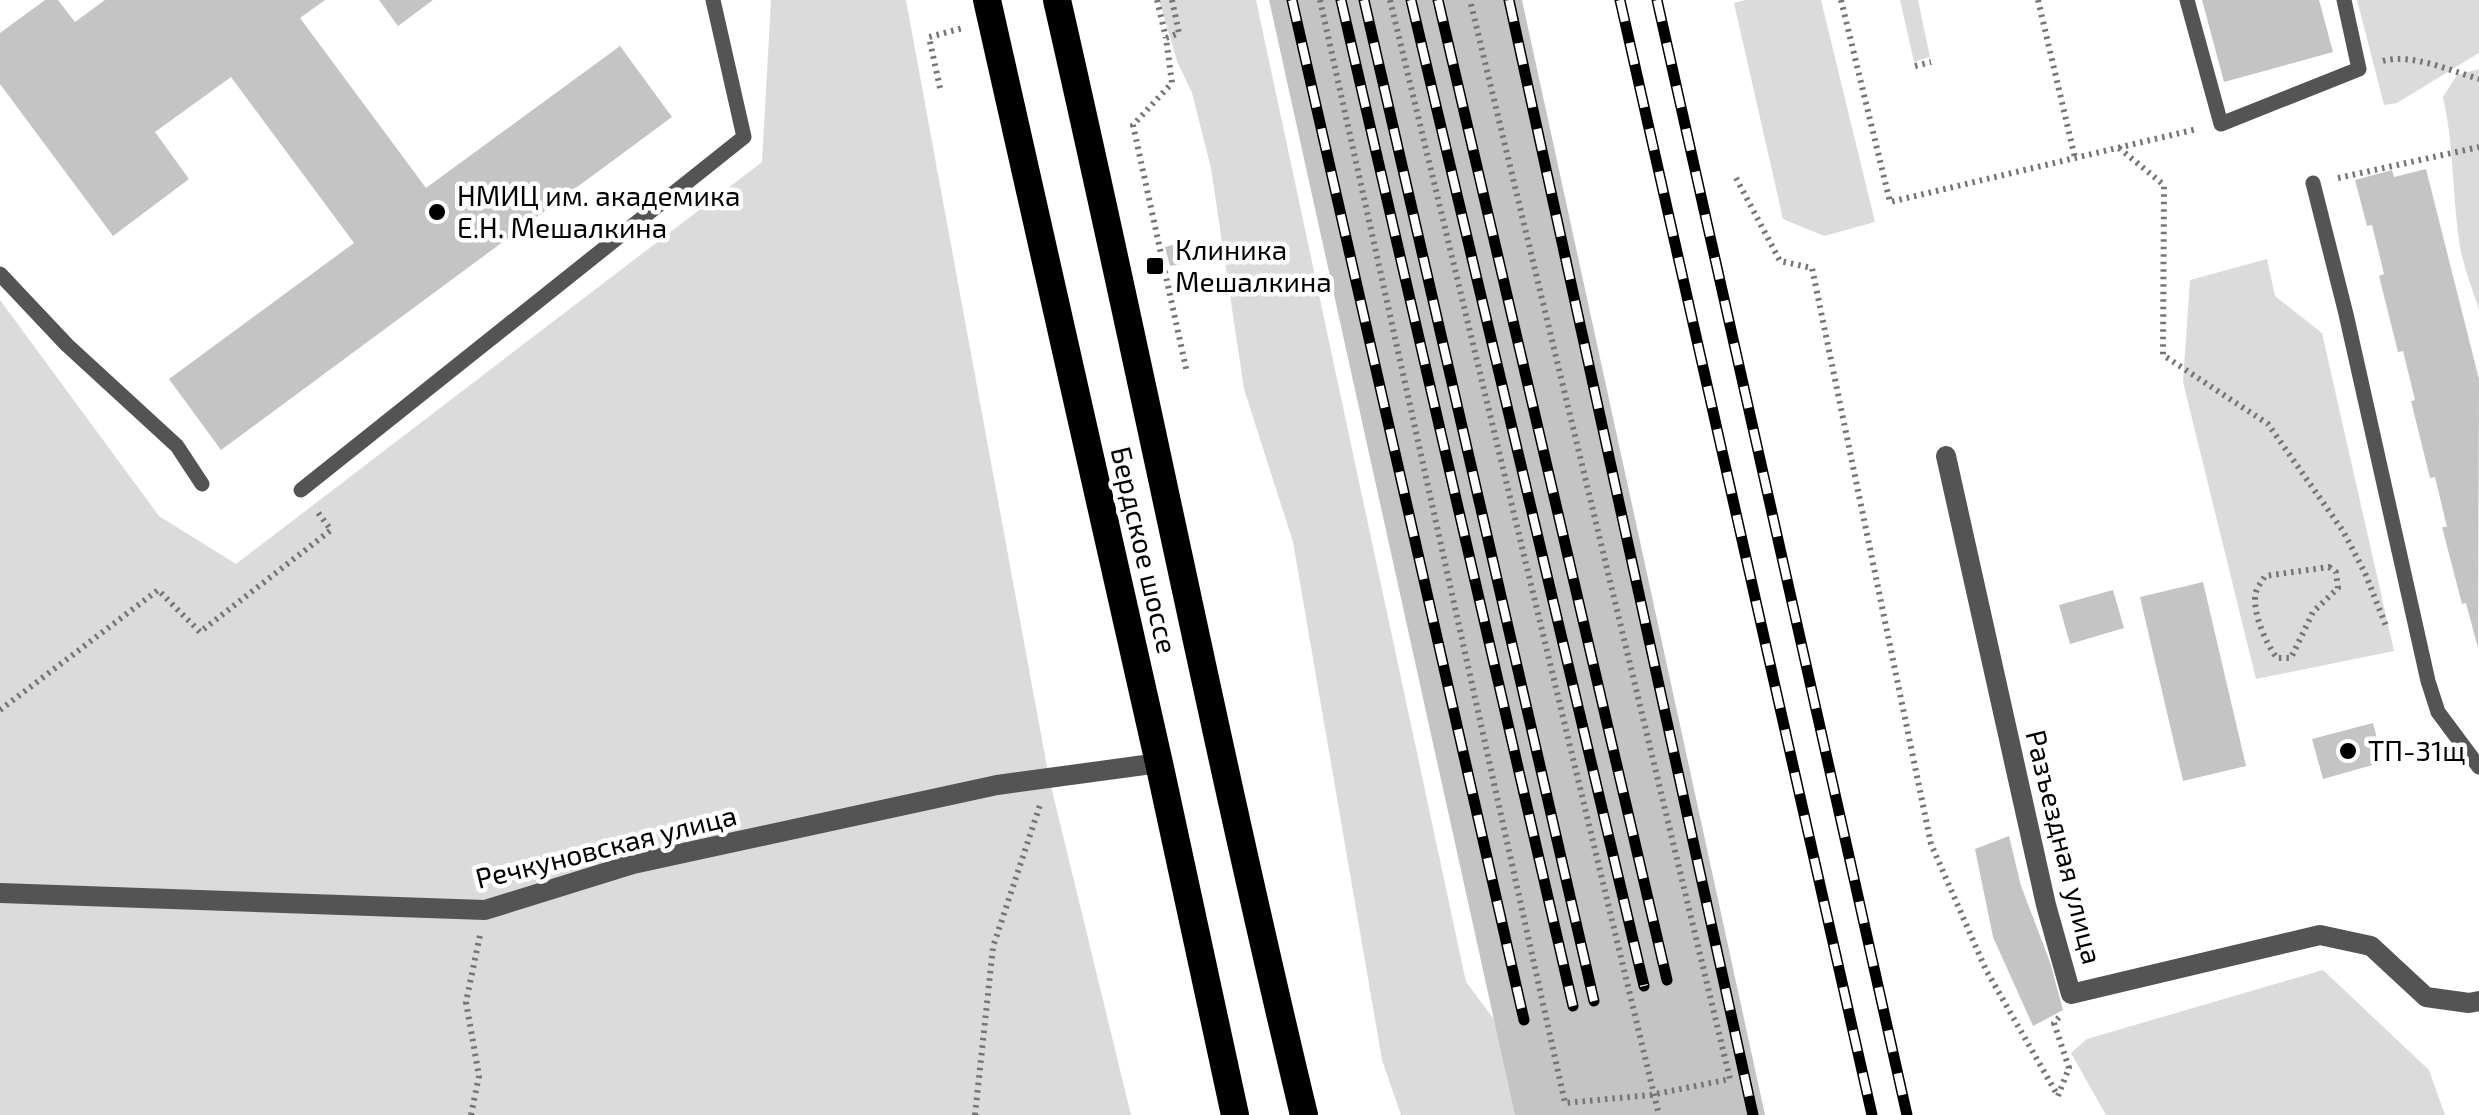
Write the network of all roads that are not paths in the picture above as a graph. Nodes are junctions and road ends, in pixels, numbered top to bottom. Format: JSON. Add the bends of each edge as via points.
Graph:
{"nodes":[{"id":1,"x":713,"y":0,"type":"edge"},
{"id":2,"x":987,"y":0,"type":"edge"},
{"id":3,"x":1056,"y":0,"type":"edge"},
{"id":4,"x":2187,"y":0,"type":"edge"},
{"id":5,"x":2344,"y":0,"type":"edge"},
{"id":6,"x":2313,"y":184,"type":"road end"},
{"id":7,"x":0,"y":274,"type":"edge"},
{"id":8,"x":1946,"y":456,"type":"dead end"},
{"id":9,"x":202,"y":484,"type":"dead end"},
{"id":10,"x":301,"y":490,"type":"road end"},
{"id":11,"x":1160,"y":763,"type":"junction"},
{"id":12,"x":2479,"y":767,"type":"edge"},
{"id":13,"x":0,"y":893,"type":"edge"},
{"id":14,"x":2479,"y":1001,"type":"edge"},
{"id":15,"x":1235,"y":1115,"type":"edge"},
{"id":16,"x":1304,"y":1115,"type":"edge"}],
"edges":[{"from":1,"to":10,"type":"lane","via":[[744,137]]},
{"from":2,"to":11,"type":"highway","name":"Бердское шоссе"},
{"from":3,"to":16,"type":"highway","name":"Бердское шоссе"},
{"from":4,"to":5,"type":"lane","via":[[2222,124],[2359,69]]},
{"from":6,"to":12,"type":"lane","via":[[2428,682],[2438,712]]},
{"from":7,"to":9,"type":"lane","via":[[177,446]]},
{"from":8,"to":14,"type":"street","name":"Разъездная улица","via":[[2071,994],[2320,936],[2371,946],[2426,997]]},
{"from":11,"to":13,"type":"street","name":"Речкуновская улица","via":[[997,785],[634,864],[485,910]]},
{"from":11,"to":15,"type":"highway","name":"Бердское шоссе"}]}
